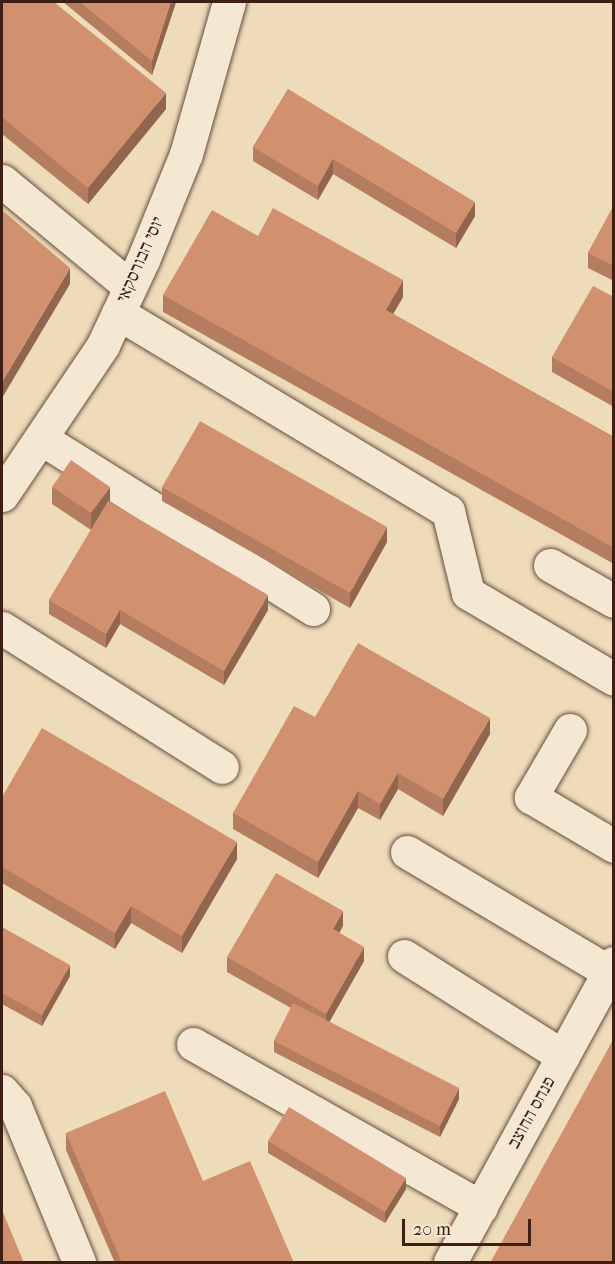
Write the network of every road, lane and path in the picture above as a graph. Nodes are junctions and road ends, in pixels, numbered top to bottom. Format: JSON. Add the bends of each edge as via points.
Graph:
{"nodes":[{"id":1,"x":229,"y":2,"type":"edge"},
{"id":2,"x":2,"y":181,"type":"edge"},
{"id":3,"x":124,"y":300,"type":"junction"},
{"id":4,"x":42,"y":439,"type":"junction"},
{"id":5,"x":2,"y":495,"type":"edge"},
{"id":6,"x":550,"y":565,"type":"dead end"},
{"id":7,"x":614,"y":601,"type":"edge"},
{"id":8,"x":313,"y":609,"type":"dead end"},
{"id":9,"x":2,"y":628,"type":"edge"},
{"id":10,"x":614,"y":679,"type":"edge"},
{"id":11,"x":570,"y":730,"type":"dead end"},
{"id":12,"x":222,"y":767,"type":"dead end"},
{"id":13,"x":614,"y":846,"type":"edge"},
{"id":14,"x":407,"y":852,"type":"dead end"},
{"id":15,"x":404,"y":956,"type":"dead end"},
{"id":16,"x":611,"y":968,"type":"edge"},
{"id":17,"x":193,"y":1044,"type":"dead end"},
{"id":18,"x":563,"y":1056,"type":"junction"},
{"id":19,"x":2,"y":1091,"type":"edge"},
{"id":20,"x":481,"y":1207,"type":"junction"},
{"id":21,"x":79,"y":1263,"type":"edge"},
{"id":22,"x":450,"y":1263,"type":"edge"}],
"edges":[{"from":1,"to":3,"type":"street","name":"יוסי הבורסקאי","via":[[186,154]]},
{"from":2,"to":3,"type":"street"},
{"from":3,"to":4,"type":"street","name":"יוסי הבורסקאי"},
{"from":3,"to":10,"type":"street","via":[[448,511],[468,593]]},
{"from":4,"to":5,"type":"street","name":"יוסי הבורסקאי"},
{"from":4,"to":8,"type":"street"},
{"from":6,"to":7,"type":"street"},
{"from":9,"to":12,"type":"street"},
{"from":11,"to":13,"type":"street","via":[[531,797]]},
{"from":14,"to":16,"type":"street"},
{"from":15,"to":18,"type":"street"},
{"from":16,"to":18,"type":"street","name":"פנחס החוצב"},
{"from":17,"to":20,"type":"street"},
{"from":18,"to":20,"type":"street","name":"פנחס החוצב"},
{"from":19,"to":21,"type":"street","via":[[15,1106]]},
{"from":20,"to":22,"type":"street","name":"פנחס החוצב"}]}
